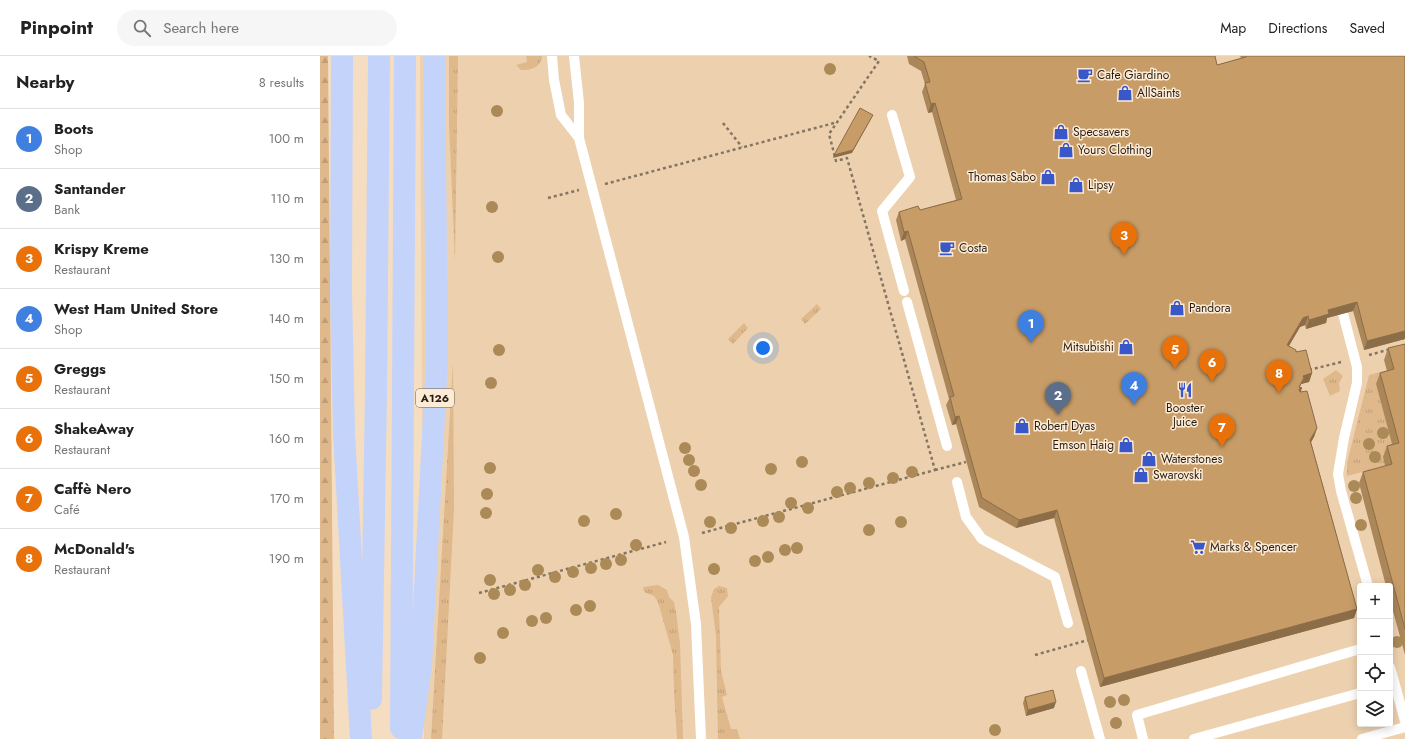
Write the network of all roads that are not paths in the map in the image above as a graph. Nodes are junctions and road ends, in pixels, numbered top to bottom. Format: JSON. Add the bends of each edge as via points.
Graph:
{"nodes":[{"id":1,"x":342,"y":56,"type":"edge"},
{"id":2,"x":379,"y":56,"type":"edge"},
{"id":3,"x":405,"y":56,"type":"edge"},
{"id":4,"x":434,"y":56,"type":"edge"},
{"id":5,"x":552,"y":56,"type":"edge"},
{"id":6,"x":574,"y":56,"type":"edge"},
{"id":7,"x":892,"y":115,"type":"dead end"},
{"id":8,"x":579,"y":138,"type":"junction"},
{"id":9,"x":1336,"y":289,"type":"edge"},
{"id":10,"x":904,"y":291,"type":"dead end"},
{"id":11,"x":907,"y":302,"type":"dead end"},
{"id":12,"x":947,"y":446,"type":"dead end"},
{"id":13,"x":957,"y":482,"type":"dead end"},
{"id":14,"x":1367,"y":583,"type":"edge"},
{"id":15,"x":1068,"y":623,"type":"dead end"},
{"id":16,"x":1357,"y":650,"type":"edge"},
{"id":17,"x":1081,"y":671,"type":"dead end"},
{"id":18,"x":1393,"y":687,"type":"edge"},
{"id":19,"x":1357,"y":694,"type":"edge"},
{"id":20,"x":1405,"y":721,"type":"edge"},
{"id":21,"x":1405,"y":727,"type":"edge"},
{"id":22,"x":361,"y":739,"type":"edge"},
{"id":23,"x":370,"y":739,"type":"edge"},
{"id":24,"x":401,"y":739,"type":"edge"},
{"id":25,"x":411,"y":739,"type":"edge"},
{"id":26,"x":701,"y":739,"type":"edge"},
{"id":27,"x":1100,"y":739,"type":"edge"},
{"id":28,"x":1143,"y":739,"type":"edge"},
{"id":29,"x":1194,"y":739,"type":"edge"},
{"id":30,"x":1362,"y":739,"type":"edge"}],
"edges":[{"from":1,"to":22,"type":"main road","via":[[341,291],[344,433]]},
{"from":2,"to":23,"type":"main road"},
{"from":3,"to":24,"type":"main road","number":"A126"},
{"from":4,"to":25,"type":"main road","number":"A126","via":[[437,358],[421,665]]},
{"from":5,"to":8,"type":"lane","via":[[562,115]]},
{"from":6,"to":8,"type":"lane","via":[[579,103]]},
{"from":7,"to":10,"type":"lane","via":[[910,177],[882,211]]},
{"from":8,"to":26,"type":"lane","via":[[684,537],[696,624]]},
{"from":9,"to":14,"type":"lane","via":[[1357,367],[1357,383],[1338,474]]},
{"from":11,"to":12,"type":"lane"},
{"from":13,"to":15,"type":"lane","via":[[966,517],[982,540],[1055,577]]},
{"from":16,"to":28,"type":"lane","via":[[1137,716]]},
{"from":17,"to":27,"type":"lane"},
{"from":18,"to":20,"type":"lane"},
{"from":19,"to":29,"type":"lane"},
{"from":21,"to":30,"type":"lane"}]}
